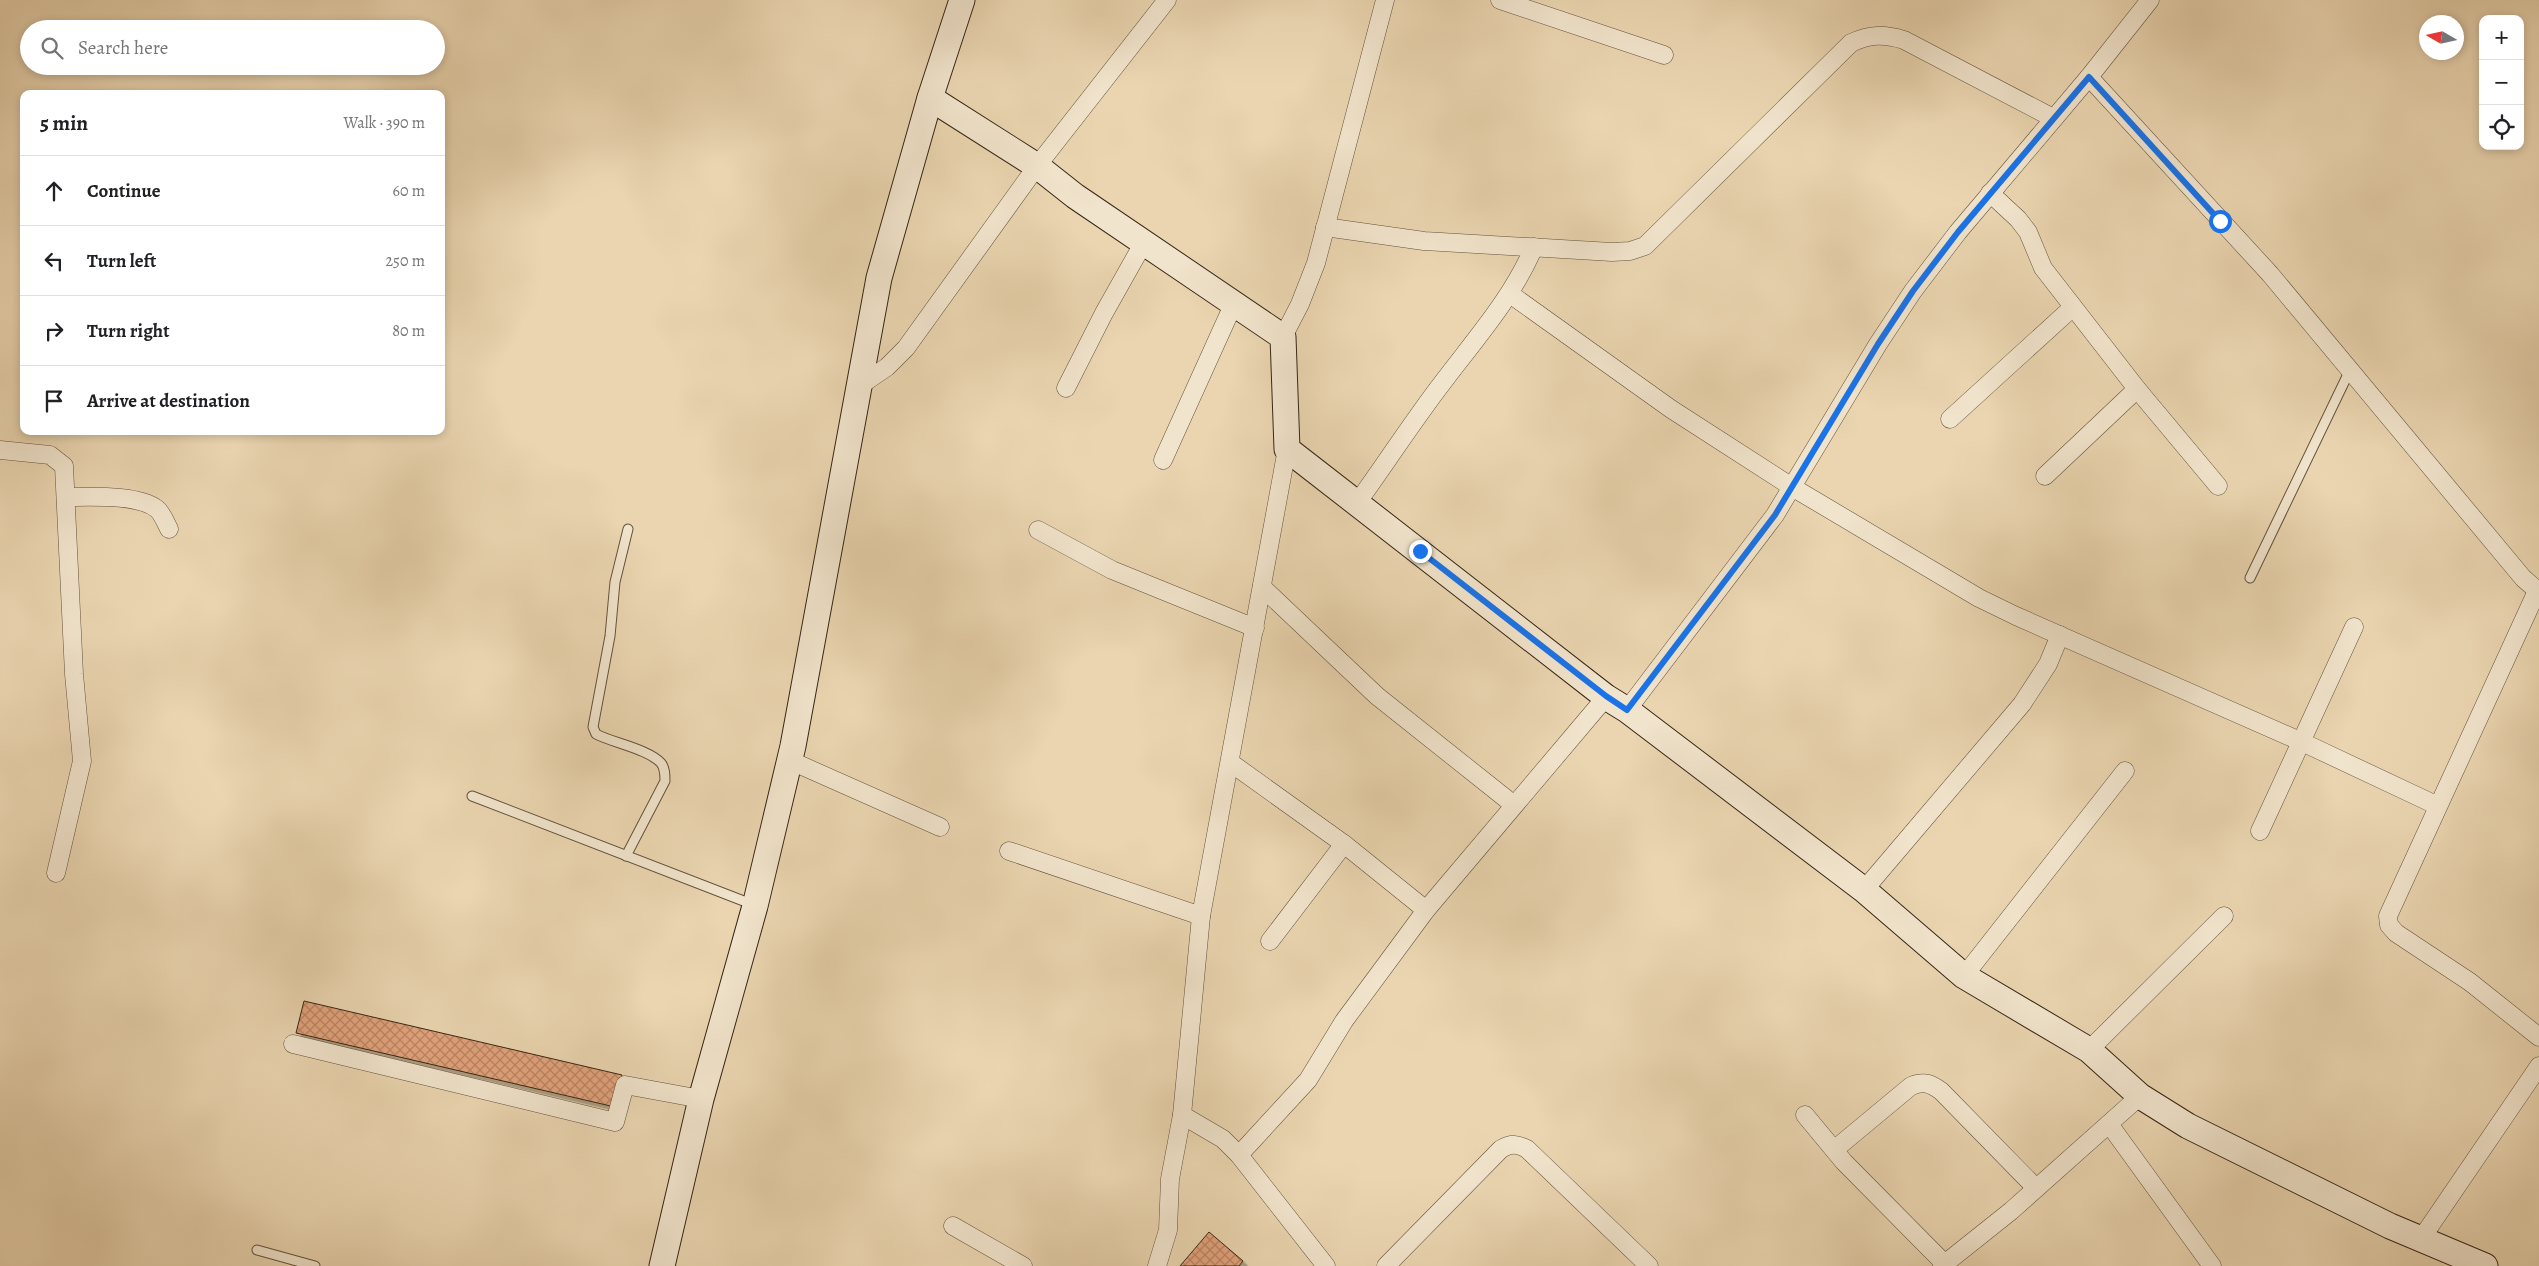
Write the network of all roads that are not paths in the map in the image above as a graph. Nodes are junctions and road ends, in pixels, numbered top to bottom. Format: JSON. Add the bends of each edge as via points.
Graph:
{"nodes":[{"id":1,"x":962,"y":0,"type":"edge"},
{"id":2,"x":1167,"y":0,"type":"edge"},
{"id":3,"x":1385,"y":0,"type":"edge"},
{"id":4,"x":1500,"y":0,"type":"edge"},
{"id":5,"x":2150,"y":0,"type":"edge"},
{"id":6,"x":1664,"y":55,"type":"dead end"},
{"id":7,"x":2089,"y":77,"type":"junction"},
{"id":8,"x":930,"y":98,"type":"junction"},
{"id":9,"x":2053,"y":118,"type":"junction"},
{"id":10,"x":1037,"y":166,"type":"junction"},
{"id":11,"x":1990,"y":193,"type":"junction"},
{"id":12,"x":1325,"y":226,"type":"junction"},
{"id":13,"x":1144,"y":242,"type":"junction"},
{"id":14,"x":1534,"y":247,"type":"junction"},
{"id":15,"x":1510,"y":294,"type":"junction"},
{"id":16,"x":1234,"y":303,"type":"junction"},
{"id":17,"x":2073,"y":307,"type":"junction"},
{"id":18,"x":1283,"y":337,"type":"junction"},
{"id":19,"x":2350,"y":370,"type":"junction"},
{"id":20,"x":860,"y":386,"type":"junction"},
{"id":21,"x":1066,"y":388,"type":"dead end"},
{"id":22,"x":2137,"y":389,"type":"junction"},
{"id":23,"x":1950,"y":419,"type":"dead end"},
{"id":24,"x":1287,"y":449,"type":"junction"},
{"id":25,"x":0,"y":450,"type":"edge"},
{"id":26,"x":1163,"y":460,"type":"dead end"},
{"id":27,"x":2045,"y":476,"type":"dead end"},
{"id":28,"x":1792,"y":486,"type":"junction"},
{"id":29,"x":2218,"y":486,"type":"dead end"},
{"id":30,"x":66,"y":497,"type":"junction"},
{"id":31,"x":1357,"y":503,"type":"junction"},
{"id":32,"x":169,"y":529,"type":"dead end"},
{"id":33,"x":628,"y":529,"type":"dead end"},
{"id":34,"x":1038,"y":530,"type":"dead end"},
{"id":35,"x":2250,"y":578,"type":"dead end"},
{"id":36,"x":1262,"y":587,"type":"junction"},
{"id":37,"x":2538,"y":591,"type":"edge"},
{"id":38,"x":2354,"y":627,"type":"dead end"},
{"id":39,"x":1256,"y":628,"type":"junction"},
{"id":40,"x":2060,"y":635,"type":"junction"},
{"id":41,"x":1606,"y":696,"type":"junction"},
{"id":42,"x":1627,"y":710,"type":"junction"},
{"id":43,"x":2302,"y":742,"type":"junction"},
{"id":44,"x":789,"y":760,"type":"junction"},
{"id":45,"x":1231,"y":763,"type":"junction"},
{"id":46,"x":2125,"y":771,"type":"dead end"},
{"id":47,"x":472,"y":796,"type":"dead end"},
{"id":48,"x":1514,"y":805,"type":"junction"},
{"id":49,"x":2438,"y":806,"type":"junction"},
{"id":50,"x":940,"y":827,"type":"dead end"},
{"id":51,"x":2260,"y":831,"type":"dead end"},
{"id":52,"x":1344,"y":844,"type":"junction"},
{"id":53,"x":1008,"y":851,"type":"dead end"},
{"id":54,"x":626,"y":856,"type":"junction"},
{"id":55,"x":56,"y":873,"type":"dead end"},
{"id":56,"x":1864,"y":890,"type":"junction"},
{"id":57,"x":755,"y":906,"type":"junction"},
{"id":58,"x":1426,"y":910,"type":"junction"},
{"id":59,"x":1201,"y":916,"type":"junction"},
{"id":60,"x":2224,"y":916,"type":"dead end"},
{"id":61,"x":1270,"y":941,"type":"dead end"},
{"id":62,"x":1964,"y":976,"type":"junction"},
{"id":63,"x":2539,"y":1037,"type":"edge"},
{"id":64,"x":293,"y":1044,"type":"dead end"},
{"id":65,"x":2089,"y":1050,"type":"junction"},
{"id":66,"x":2539,"y":1066,"type":"edge"},
{"id":67,"x":2140,"y":1096,"type":"junction"},
{"id":68,"x":701,"y":1099,"type":"junction"},
{"id":69,"x":1182,"y":1115,"type":"junction"},
{"id":70,"x":1805,"y":1115,"type":"dead end"},
{"id":71,"x":2110,"y":1124,"type":"junction"},
{"id":72,"x":1834,"y":1150,"type":"junction"},
{"id":73,"x":1239,"y":1156,"type":"junction"},
{"id":74,"x":2036,"y":1188,"type":"junction"},
{"id":75,"x":953,"y":1226,"type":"dead end"},
{"id":76,"x":2421,"y":1239,"type":"junction"},
{"id":77,"x":257,"y":1250,"type":"dead end"},
{"id":78,"x":1944,"y":1265,"type":"edge"},
{"id":79,"x":315,"y":1266,"type":"edge"},
{"id":80,"x":662,"y":1266,"type":"edge"},
{"id":81,"x":1023,"y":1266,"type":"edge"},
{"id":82,"x":1157,"y":1266,"type":"edge"},
{"id":83,"x":1326,"y":1266,"type":"edge"},
{"id":84,"x":1386,"y":1266,"type":"edge"},
{"id":85,"x":1649,"y":1266,"type":"edge"},
{"id":86,"x":2212,"y":1266,"type":"edge"},
{"id":87,"x":2485,"y":1266,"type":"edge"}],
"edges":[{"from":1,"to":8,"type":"main road"},
{"from":2,"to":10,"type":"street"},
{"from":3,"to":12,"type":"street"},
{"from":4,"to":6,"type":"street"},
{"from":5,"to":7,"type":"street"},
{"from":7,"to":9,"type":"street"},
{"from":7,"to":19,"type":"street","via":[[2270,274]]},
{"from":8,"to":10,"type":"main road"},
{"from":8,"to":20,"type":"main road","via":[[880,278]]},
{"from":9,"to":11,"type":"street"},
{"from":9,"to":14,"type":"street","via":[[1904,40],[1885,35],[1866,36],[1851,43],[1645,246],[1612,252]]},
{"from":10,"to":13,"type":"main road"},
{"from":10,"to":20,"type":"street","via":[[906,348]]},
{"from":11,"to":17,"type":"street","via":[[2028,232],[2043,268]]},
{"from":11,"to":28,"type":"street","via":[[1913,291]]},
{"from":12,"to":14,"type":"street","via":[[1424,241]]},
{"from":12,"to":18,"type":"street","via":[[1316,263]]},
{"from":13,"to":16,"type":"main road"},
{"from":13,"to":21,"type":"street"},
{"from":14,"to":15,"type":"street"},
{"from":15,"to":28,"type":"street","via":[[1671,409]]},
{"from":15,"to":31,"type":"street"},
{"from":16,"to":18,"type":"main road"},
{"from":16,"to":26,"type":"street"},
{"from":17,"to":22,"type":"street"},
{"from":17,"to":23,"type":"street"},
{"from":18,"to":24,"type":"main road"},
{"from":19,"to":35,"type":"lane"},
{"from":19,"to":37,"type":"street","via":[[2523,578]]},
{"from":20,"to":44,"type":"main road"},
{"from":22,"to":27,"type":"street"},
{"from":22,"to":29,"type":"street"},
{"from":24,"to":31,"type":"main road"},
{"from":24,"to":36,"type":"street"},
{"from":25,"to":30,"type":"street","via":[[50,455],[64,466]]},
{"from":28,"to":40,"type":"street","via":[[1979,598]]},
{"from":28,"to":42,"type":"street","via":[[1775,515]]},
{"from":30,"to":32,"type":"street","via":[[110,496],[134,500],[157,509]]},
{"from":30,"to":55,"type":"street","via":[[74,674],[82,761]]},
{"from":31,"to":41,"type":"main road"},
{"from":33,"to":54,"type":"lane","via":[[615,582],[610,636],[593,727],[596,734],[605,739],[662,763],[665,781]]},
{"from":34,"to":39,"type":"street","via":[[1112,570]]},
{"from":36,"to":39,"type":"street"},
{"from":36,"to":48,"type":"street","via":[[1377,696]]},
{"from":37,"to":49,"type":"street"},
{"from":38,"to":43,"type":"street"},
{"from":39,"to":45,"type":"street"},
{"from":40,"to":43,"type":"street"},
{"from":40,"to":56,"type":"street","via":[[2048,664],[2022,704]]},
{"from":41,"to":42,"type":"main road"},
{"from":41,"to":48,"type":"street"},
{"from":42,"to":56,"type":"main road"},
{"from":43,"to":49,"type":"street"},
{"from":43,"to":51,"type":"street"},
{"from":44,"to":50,"type":"street"},
{"from":44,"to":57,"type":"main road"},
{"from":45,"to":52,"type":"street"},
{"from":45,"to":59,"type":"street"},
{"from":46,"to":62,"type":"street"},
{"from":47,"to":54,"type":"lane"},
{"from":48,"to":58,"type":"street"},
{"from":49,"to":63,"type":"street","via":[[2388,916],[2389,925],[2396,933],[2470,982]]},
{"from":52,"to":58,"type":"street"},
{"from":52,"to":61,"type":"street"},
{"from":53,"to":59,"type":"street"},
{"from":54,"to":57,"type":"lane"},
{"from":56,"to":62,"type":"main road"},
{"from":57,"to":68,"type":"main road"},
{"from":58,"to":73,"type":"street","via":[[1344,1020],[1308,1080]]},
{"from":59,"to":69,"type":"street"},
{"from":60,"to":65,"type":"street"},
{"from":62,"to":65,"type":"main road"},
{"from":64,"to":68,"type":"street","via":[[615,1122],[626,1085]]},
{"from":65,"to":67,"type":"main road"},
{"from":66,"to":76,"type":"street"},
{"from":67,"to":71,"type":"street"},
{"from":67,"to":76,"type":"main road","via":[[2188,1126]]},
{"from":68,"to":80,"type":"main road"},
{"from":69,"to":73,"type":"street","via":[[1223,1139]]},
{"from":69,"to":82,"type":"street","via":[[1170,1179],[1168,1230]]},
{"from":70,"to":72,"type":"street"},
{"from":71,"to":74,"type":"street"},
{"from":71,"to":86,"type":"street"},
{"from":72,"to":74,"type":"street","via":[[1911,1086],[1921,1082],[1941,1091]]},
{"from":72,"to":78,"type":"street"},
{"from":73,"to":83,"type":"street"},
{"from":74,"to":78,"type":"street"},
{"from":75,"to":81,"type":"street"},
{"from":76,"to":87,"type":"main road"},
{"from":77,"to":79,"type":"lane"},
{"from":84,"to":85,"type":"street","via":[[1501,1149],[1510,1144],[1527,1149]]}]}
